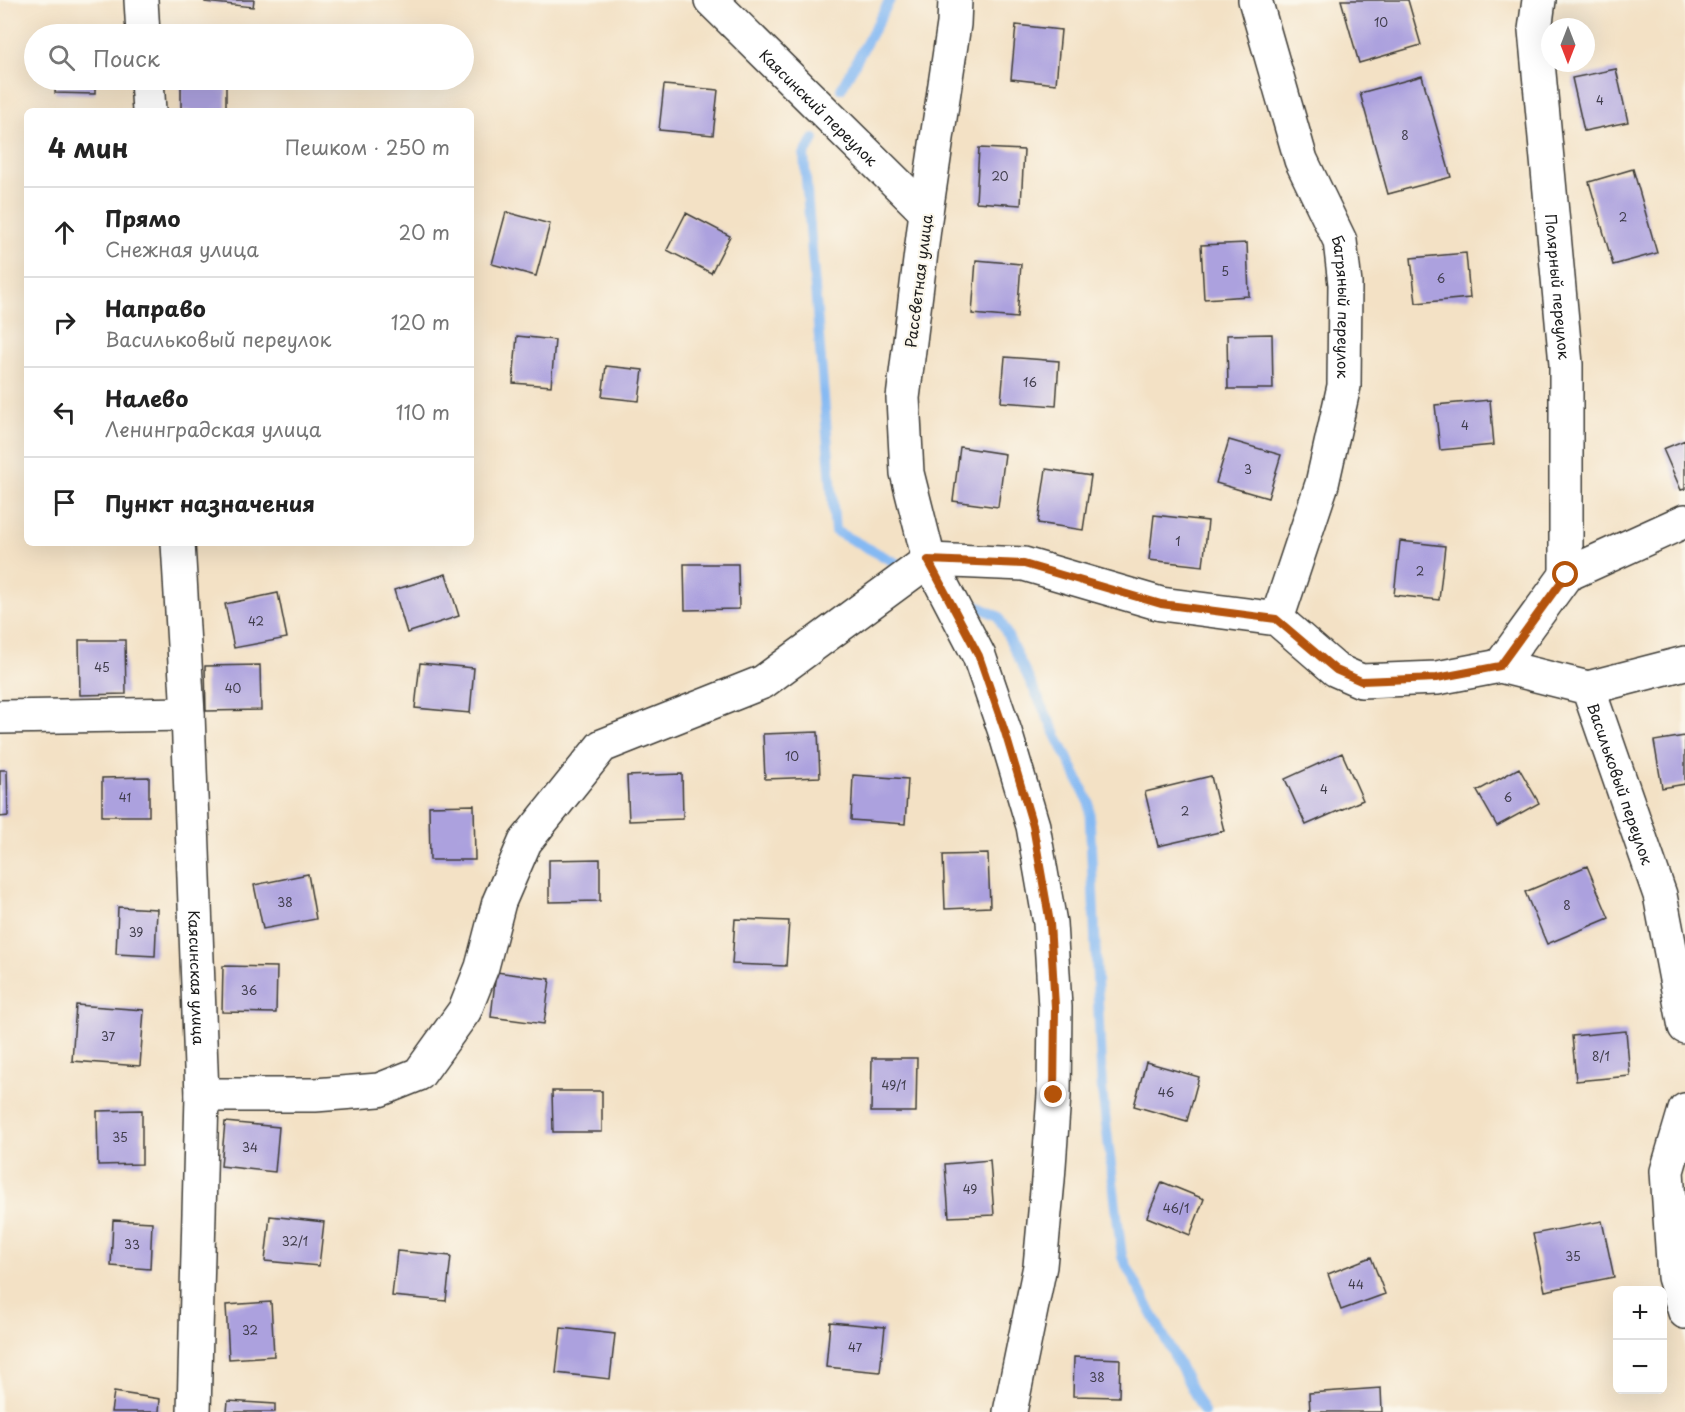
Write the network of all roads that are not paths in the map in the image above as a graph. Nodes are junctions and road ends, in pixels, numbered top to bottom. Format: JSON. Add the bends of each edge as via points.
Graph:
{"nodes":[{"id":1,"x":141,"y":0,"type":"edge"},
{"id":2,"x":711,"y":0,"type":"edge"},
{"id":3,"x":955,"y":0,"type":"edge"},
{"id":4,"x":1255,"y":0,"type":"edge"},
{"id":5,"x":1539,"y":0,"type":"edge"},
{"id":6,"x":142,"y":24,"type":"edge"},
{"id":7,"x":148,"y":90,"type":"edge"},
{"id":8,"x":149,"y":108,"type":"edge"},
{"id":9,"x":926,"y":212,"type":"junction"},
{"id":10,"x":1685,"y":521,"type":"edge"},
{"id":11,"x":178,"y":546,"type":"edge"},
{"id":12,"x":928,"y":560,"type":"junction"},
{"id":13,"x":1566,"y":575,"type":"junction"},
{"id":14,"x":1276,"y":619,"type":"junction"},
{"id":15,"x":1685,"y":663,"type":"edge"},
{"id":16,"x":1500,"y":666,"type":"junction"},
{"id":17,"x":1588,"y":688,"type":"junction"},
{"id":18,"x":188,"y":714,"type":"junction"},
{"id":19,"x":0,"y":717,"type":"edge"},
{"id":20,"x":1685,"y":1027,"type":"edge"},
{"id":21,"x":202,"y":1095,"type":"junction"},
{"id":22,"x":1685,"y":1110,"type":"edge"},
{"id":23,"x":1685,"y":1312,"type":"edge"},
{"id":24,"x":194,"y":1412,"type":"edge"},
{"id":25,"x":1010,"y":1412,"type":"edge"}],
"edges":[{"from":1,"to":6,"type":"street"},
{"from":2,"to":9,"type":"street","name":"Каясинский переулок"},
{"from":3,"to":9,"type":"street","name":"Рассветная улица"},
{"from":4,"to":14,"type":"street","name":"Багряный переулок","via":[[1301,160],[1340,241],[1345,284],[1344,386],[1322,484]]},
{"from":5,"to":13,"type":"street","name":"Полярный переулок","via":[[1535,30],[1566,364]]},
{"from":7,"to":8,"type":"street"},
{"from":9,"to":12,"type":"street","name":"Рассветная улица","via":[[903,398],[907,472]]},
{"from":10,"to":13,"type":"street"},
{"from":11,"to":18,"type":"street","name":"Каясинская улица"},
{"from":12,"to":14,"type":"street","via":[[1024,564],[1161,604]]},
{"from":12,"to":21,"type":"street","via":[[763,682],[602,746],[525,843],[499,903],[482,968],[465,1010],[419,1074],[369,1091]]},
{"from":12,"to":25,"type":"street","name":"Рассветная улица","via":[[979,656],[1005,732],[1033,826],[1050,923],[1055,1007],[1048,1180],[1040,1266]]},
{"from":13,"to":16,"type":"street"},
{"from":14,"to":16,"type":"street","name":"Васильковый переулок","via":[[1336,670],[1361,681],[1437,678]]},
{"from":15,"to":17,"type":"street"},
{"from":16,"to":17,"type":"street","name":"Васильковый переулок"},
{"from":17,"to":20,"type":"street","name":"Васильковый переулок","via":[[1660,895]]},
{"from":18,"to":19,"type":"street"},
{"from":18,"to":21,"type":"street","name":"Каясинская улица"},
{"from":21,"to":24,"type":"street","name":"Каясинская улица"},
{"from":22,"to":23,"type":"street","via":[[1667,1171],[1674,1277]]}]}
